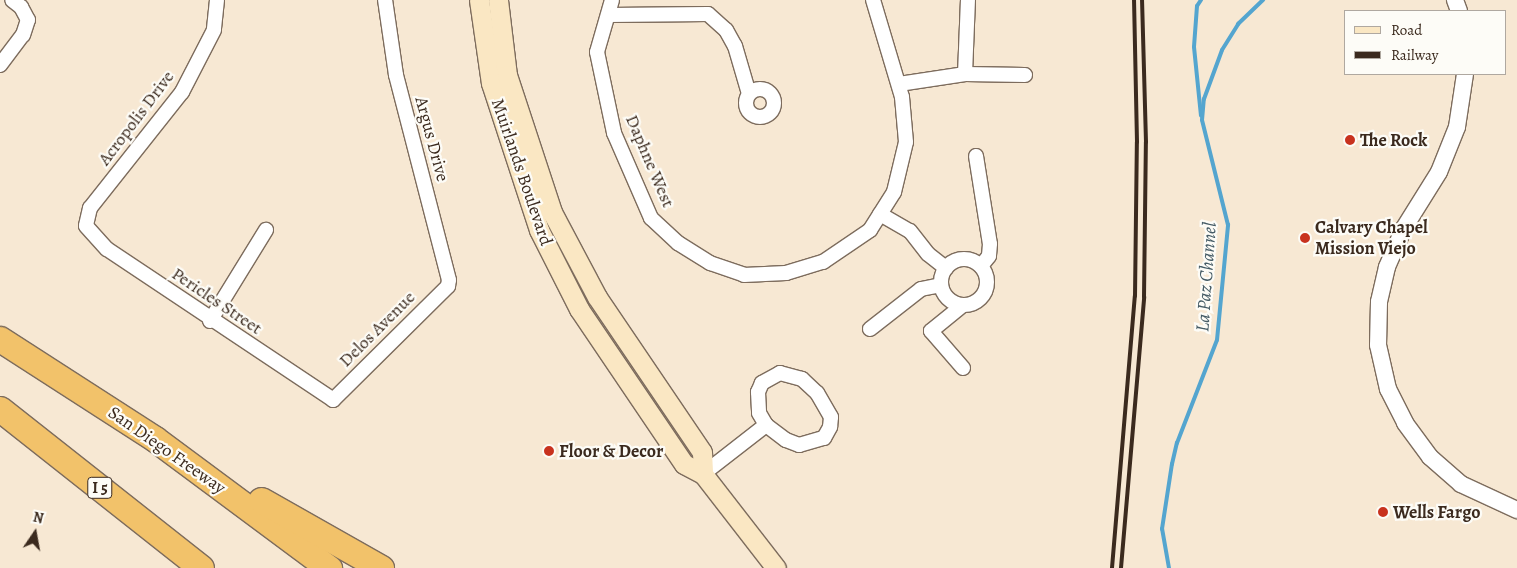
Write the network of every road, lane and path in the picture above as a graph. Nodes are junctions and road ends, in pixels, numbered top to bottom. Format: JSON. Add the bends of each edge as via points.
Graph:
{"nodes":[{"id":1,"x":12,"y":0,"type":"edge"},
{"id":2,"x":217,"y":0,"type":"edge"},
{"id":3,"x":385,"y":0,"type":"edge"},
{"id":4,"x":479,"y":0,"type":"edge"},
{"id":5,"x":498,"y":0,"type":"edge"},
{"id":6,"x":612,"y":0,"type":"edge"},
{"id":7,"x":873,"y":0,"type":"edge"},
{"id":8,"x":968,"y":0,"type":"edge"},
{"id":9,"x":609,"y":15,"type":"junction"},
{"id":10,"x":0,"y":65,"type":"edge"},
{"id":11,"x":965,"y":74,"type":"junction"},
{"id":12,"x":1025,"y":75,"type":"dead end"},
{"id":13,"x":1465,"y":75,"type":"edge"},
{"id":14,"x":900,"y":84,"type":"junction"},
{"id":15,"x":749,"y":94,"type":"dead end"},
{"id":16,"x":976,"y":156,"type":"dead end"},
{"id":17,"x":880,"y":214,"type":"junction"},
{"id":18,"x":86,"y":226,"type":"joint"},
{"id":19,"x":266,"y":230,"type":"dead end"},
{"id":20,"x":981,"y":266,"type":"junction"},
{"id":21,"x":946,"y":268,"type":"junction"},
{"id":22,"x":941,"y":285,"type":"junction"},
{"id":23,"x":448,"y":286,"type":"joint"},
{"id":24,"x":963,"y":305,"type":"junction"},
{"id":25,"x":210,"y":321,"type":"junction"},
{"id":26,"x":870,"y":329,"type":"dead end"},
{"id":27,"x":0,"y":339,"type":"edge"},
{"id":28,"x":963,"y":368,"type":"dead end"},
{"id":29,"x":333,"y":400,"type":"joint"},
{"id":30,"x":0,"y":409,"type":"edge"},
{"id":31,"x":766,"y":425,"type":"junction"},
{"id":32,"x":155,"y":439,"type":"junction"},
{"id":33,"x":703,"y":474,"type":"junction"},
{"id":34,"x":1517,"y":510,"type":"edge"},
{"id":35,"x":200,"y":568,"type":"edge"},
{"id":36,"x":329,"y":568,"type":"edge"},
{"id":37,"x":381,"y":568,"type":"edge"},
{"id":38,"x":776,"y":568,"type":"edge"}],
"edges":[{"from":1,"to":10,"type":"street","via":[[21,7],[28,20],[23,35]]},
{"from":2,"to":18,"type":"street","name":"Acropolis Drive","via":[[214,30],[182,92],[90,208]]},
{"from":3,"to":23,"type":"street","name":"Argus Drive","via":[[396,75],[448,274]]},
{"from":4,"to":33,"type":"main road","name":"Muirlands Boulevard","via":[[491,83],[539,230],[589,325],[684,464]]},
{"from":5,"to":33,"type":"main road","name":"Muirlands Boulevard","via":[[507,75],[552,212],[597,297],[702,452]]},
{"from":6,"to":9,"type":"street","name":"Daphne West"},
{"from":7,"to":14,"type":"street","name":"Daphne West"},
{"from":8,"to":11,"type":"street"},
{"from":9,"to":15,"type":"street","via":[[708,14],[726,30]]},
{"from":9,"to":17,"type":"street","name":"Daphne West","via":[[597,52],[614,133],[651,218],[678,243],[710,263],[744,275],[786,273],[823,262],[870,230]]},
{"from":11,"to":12,"type":"street"},
{"from":11,"to":14,"type":"street"},
{"from":13,"to":34,"type":"street","via":[[1457,127],[1439,172],[1404,228],[1387,267],[1379,302],[1378,345],[1388,389],[1405,423],[1430,457],[1461,484]]},
{"from":14,"to":17,"type":"street","name":"Daphne West","via":[[906,142],[894,192]]},
{"from":16,"to":20,"type":"street","via":[[990,244],[989,256]]},
{"from":17,"to":21,"type":"street","via":[[910,231],[928,254]]},
{"from":18,"to":25,"type":"street","name":"Pericles Street","via":[[106,249]]},
{"from":19,"to":25,"type":"street"},
{"from":20,"to":21,"type":"street","via":[[963,258]]},
{"from":20,"to":24,"type":"street","via":[[988,280],[984,295],[971,304]]},
{"from":21,"to":22,"type":"street"},
{"from":22,"to":24,"type":"street","via":[[946,296]]},
{"from":22,"to":26,"type":"street","via":[[921,290]]},
{"from":23,"to":29,"type":"street","name":"Delos Avenue"},
{"from":24,"to":28,"type":"street","via":[[932,331]]},
{"from":25,"to":29,"type":"street","name":"Pericles Street"},
{"from":27,"to":32,"type":"highway","name":"San Diego Freeway"},
{"from":30,"to":35,"type":"highway","number":"I 5"},
{"from":31,"to":31,"type":"street","via":[[798,446],[824,438],[831,417],[817,393],[802,379],[780,373],[762,383],[758,392],[758,412]]},
{"from":31,"to":33,"type":"street"},
{"from":32,"to":36,"type":"highway","name":"San Diego Freeway"},
{"from":32,"to":37,"type":"highway"},
{"from":33,"to":38,"type":"main road","name":"Muirlands Boulevard"}]}
